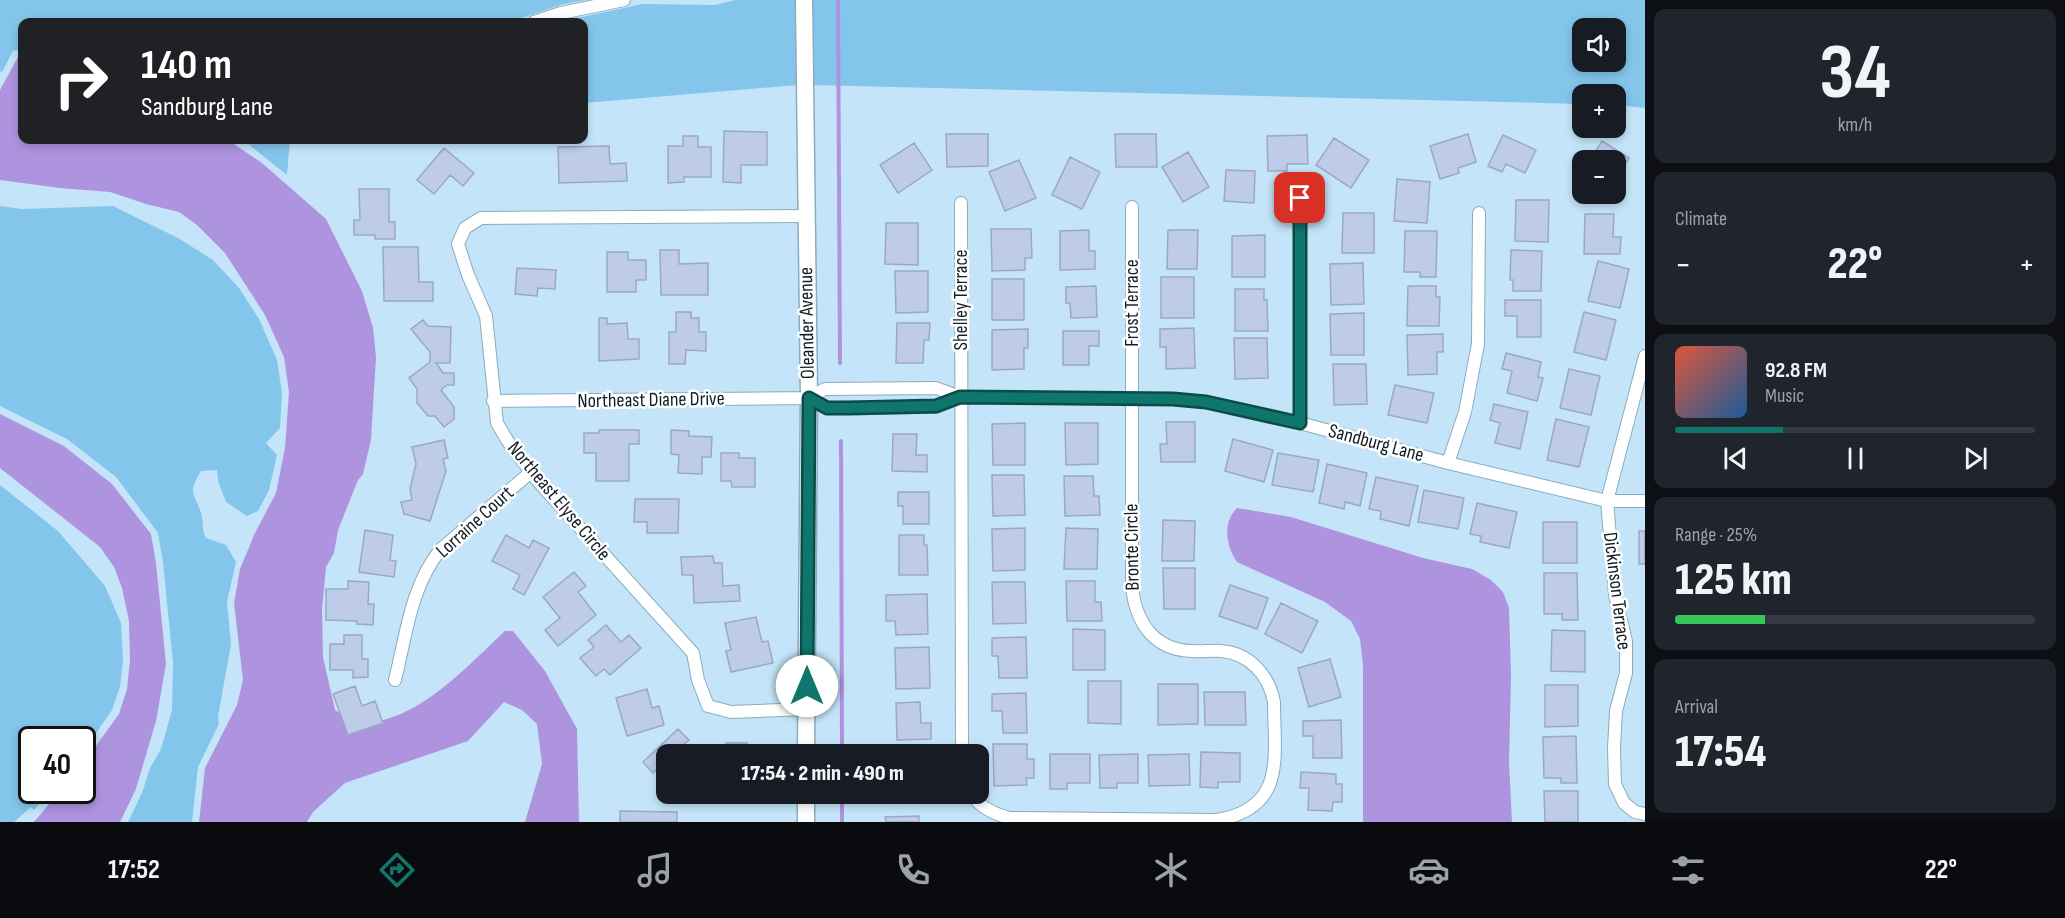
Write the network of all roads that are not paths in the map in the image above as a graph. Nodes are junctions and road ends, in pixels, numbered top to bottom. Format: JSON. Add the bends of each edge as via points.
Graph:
{"nodes":[{"id":1,"x":624,"y":0,"type":"edge"},
{"id":2,"x":804,"y":0,"type":"edge"},
{"id":3,"x":546,"y":18,"type":"edge"},
{"id":4,"x":1300,"y":198,"type":"dead end"},
{"id":5,"x":961,"y":203,"type":"dead end"},
{"id":6,"x":1132,"y":207,"type":"dead end"},
{"id":7,"x":1479,"y":213,"type":"dead end"},
{"id":8,"x":806,"y":216,"type":"junction"},
{"id":9,"x":1645,"y":356,"type":"edge"},
{"id":10,"x":960,"y":397,"type":"junction"},
{"id":11,"x":809,"y":398,"type":"junction"},
{"id":12,"x":1131,"y":399,"type":"junction"},
{"id":13,"x":494,"y":401,"type":"junction"},
{"id":14,"x":1300,"y":423,"type":"junction"},
{"id":15,"x":1449,"y":463,"type":"junction"},
{"id":16,"x":531,"y":472,"type":"junction"},
{"id":17,"x":1607,"y":501,"type":"junction"},
{"id":18,"x":1645,"y":501,"type":"edge"},
{"id":19,"x":395,"y":680,"type":"dead end"},
{"id":20,"x":806,"y":710,"type":"junction"},
{"id":21,"x":806,"y":744,"type":"edge"},
{"id":22,"x":962,"y":744,"type":"edge"},
{"id":23,"x":806,"y":804,"type":"edge"},
{"id":24,"x":982,"y":804,"type":"edge"},
{"id":25,"x":1645,"y":814,"type":"edge"},
{"id":26,"x":806,"y":822,"type":"edge"}],
"edges":[{"from":1,"to":3,"type":"street"},
{"from":2,"to":8,"type":"street","name":"Oleander Avenue"},
{"from":4,"to":14,"type":"street"},
{"from":5,"to":10,"type":"street","name":"Shelley Terrace"},
{"from":6,"to":12,"type":"street","name":"Frost Terrace"},
{"from":7,"to":15,"type":"street","via":[[1478,344],[1465,412]]},
{"from":8,"to":11,"type":"street","name":"Oleander Avenue"},
{"from":8,"to":13,"type":"street","name":"Northeast Elyse Circle","via":[[481,218],[465,228],[458,244],[486,316]]},
{"from":9,"to":17,"type":"street","name":"Dickinson Terrace"},
{"from":10,"to":11,"type":"street","name":"Sandburg Lane","via":[[936,388],[914,388],[825,389]]},
{"from":10,"to":11,"type":"street","name":"Sandburg Lane","via":[[936,406],[849,408],[827,408]]},
{"from":10,"to":12,"type":"street","name":"Sandburg Lane"},
{"from":10,"to":22,"type":"street"},
{"from":11,"to":13,"type":"street","name":"Northeast Diane Drive"},
{"from":11,"to":20,"type":"street","name":"Oleander Avenue"},
{"from":12,"to":14,"type":"street","name":"Sandburg Lane","via":[[1206,402]]},
{"from":12,"to":24,"type":"street","name":"Bronte Circle","via":[[1132,587],[1136,610],[1145,628],[1162,643],[1190,651],[1235,654],[1248,660],[1265,678],[1274,702],[1274,773],[1270,784],[1252,808],[1241,815],[1217,820],[1010,818],[995,814]]},
{"from":13,"to":16,"type":"street","name":"Northeast Elyse Circle","via":[[497,423]]},
{"from":14,"to":15,"type":"street","name":"Sandburg Lane"},
{"from":15,"to":17,"type":"street","name":"Sandburg Lane"},
{"from":16,"to":19,"type":"street","name":"Lorraine Court","via":[[430,561],[415,599]]},
{"from":16,"to":20,"type":"street","name":"Northeast Elyse Circle","via":[[693,653],[708,706],[731,712]]},
{"from":17,"to":18,"type":"street","name":"Sandburg Lane"},
{"from":17,"to":25,"type":"street","name":"Dickinson Terrace","via":[[1615,595],[1626,641],[1626,673],[1616,711],[1615,784],[1624,803]]},
{"from":20,"to":21,"type":"street","name":"Oleander Avenue"},
{"from":23,"to":26,"type":"street"}]}
